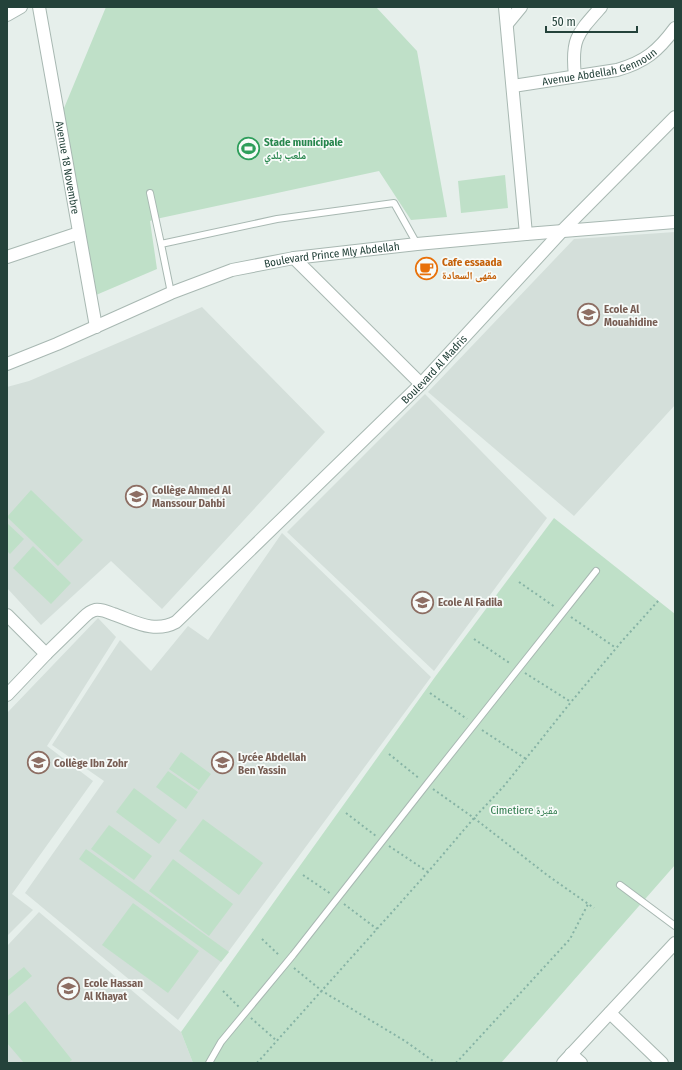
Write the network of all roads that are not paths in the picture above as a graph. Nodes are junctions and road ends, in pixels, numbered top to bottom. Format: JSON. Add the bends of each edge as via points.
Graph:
{"nodes":[{"id":1,"x":21,"y":7,"type":"edge"},
{"id":2,"x":38,"y":7,"type":"edge"},
{"id":3,"x":505,"y":7,"type":"edge"},
{"id":4,"x":520,"y":7,"type":"edge"},
{"id":5,"x":601,"y":7,"type":"edge"},
{"id":6,"x":7,"y":15,"type":"edge"},
{"id":7,"x":507,"y":24,"type":"junction"},
{"id":8,"x":675,"y":28,"type":"edge"},
{"id":9,"x":575,"y":76,"type":"junction"},
{"id":10,"x":512,"y":86,"type":"junction"},
{"id":11,"x":675,"y":117,"type":"edge"},
{"id":12,"x":150,"y":193,"type":"dead end"},
{"id":13,"x":675,"y":222,"type":"edge"},
{"id":14,"x":562,"y":231,"type":"junction"},
{"id":15,"x":79,"y":233,"type":"junction"},
{"id":16,"x":526,"y":234,"type":"junction"},
{"id":17,"x":161,"y":244,"type":"junction"},
{"id":18,"x":417,"y":244,"type":"junction"},
{"id":19,"x":7,"y":256,"type":"edge"},
{"id":20,"x":294,"y":258,"type":"junction"},
{"id":21,"x":171,"y":293,"type":"junction"},
{"id":22,"x":96,"y":328,"type":"junction"},
{"id":23,"x":7,"y":364,"type":"edge"},
{"id":24,"x":422,"y":384,"type":"junction"},
{"id":25,"x":596,"y":571,"type":"dead end"},
{"id":26,"x":7,"y":615,"type":"edge"},
{"id":27,"x":46,"y":654,"type":"junction"},
{"id":28,"x":7,"y":695,"type":"edge"},
{"id":29,"x":620,"y":885,"type":"dead end"},
{"id":30,"x":675,"y":926,"type":"edge"},
{"id":31,"x":675,"y":943,"type":"edge"},
{"id":32,"x":610,"y":1013,"type":"junction"},
{"id":33,"x":572,"y":1054,"type":"junction"},
{"id":34,"x":209,"y":1063,"type":"edge"},
{"id":35,"x":563,"y":1063,"type":"edge"},
{"id":36,"x":581,"y":1063,"type":"edge"},
{"id":37,"x":662,"y":1063,"type":"edge"}],
"edges":[{"from":1,"to":6,"type":"street"},
{"from":2,"to":15,"type":"street","name":"Avenue 18 Novembre"},
{"from":3,"to":7,"type":"street"},
{"from":4,"to":7,"type":"street"},
{"from":5,"to":9,"type":"street","via":[[583,28],[574,47]]},
{"from":7,"to":10,"type":"street"},
{"from":8,"to":9,"type":"street","name":"Avenue Abdellah Gennoun","via":[[657,50],[631,66]]},
{"from":9,"to":10,"type":"street","name":"Avenue Abdellah Gennoun"},
{"from":10,"to":16,"type":"street"},
{"from":11,"to":14,"type":"street","name":"Boulevard Al Madris"},
{"from":12,"to":17,"type":"lane"},
{"from":13,"to":14,"type":"street","name":"Boulevard Prince Mly Abdellah"},
{"from":14,"to":16,"type":"street","name":"Boulevard Prince Mly Abdellah"},
{"from":14,"to":24,"type":"street","name":"Boulevard Al Madris"},
{"from":15,"to":19,"type":"street"},
{"from":15,"to":22,"type":"street","name":"Avenue 18 Novembre"},
{"from":16,"to":18,"type":"street","name":"Boulevard Prince Mly Abdellah"},
{"from":17,"to":18,"type":"lane","via":[[277,219],[394,203]]},
{"from":17,"to":21,"type":"lane"},
{"from":18,"to":20,"type":"street","name":"Boulevard Prince Mly Abdellah"},
{"from":20,"to":21,"type":"street","name":"Boulevard Prince Mly Abdellah","via":[[232,270]]},
{"from":20,"to":24,"type":"street"},
{"from":21,"to":22,"type":"street","name":"Boulevard Prince Mly Abdellah"},
{"from":22,"to":23,"type":"street","name":"Boulevard Prince Mly Abdellah"},
{"from":24,"to":27,"type":"street","name":"Boulevard Al Madris","via":[[185,614],[169,626],[156,628],[96,610],[84,617]]},
{"from":25,"to":34,"type":"lane","via":[[221,1042]]},
{"from":26,"to":27,"type":"street"},
{"from":27,"to":28,"type":"street"},
{"from":29,"to":30,"type":"lane"},
{"from":31,"to":32,"type":"street"},
{"from":32,"to":33,"type":"street"},
{"from":32,"to":37,"type":"street"},
{"from":33,"to":35,"type":"street"},
{"from":33,"to":36,"type":"street"}]}
